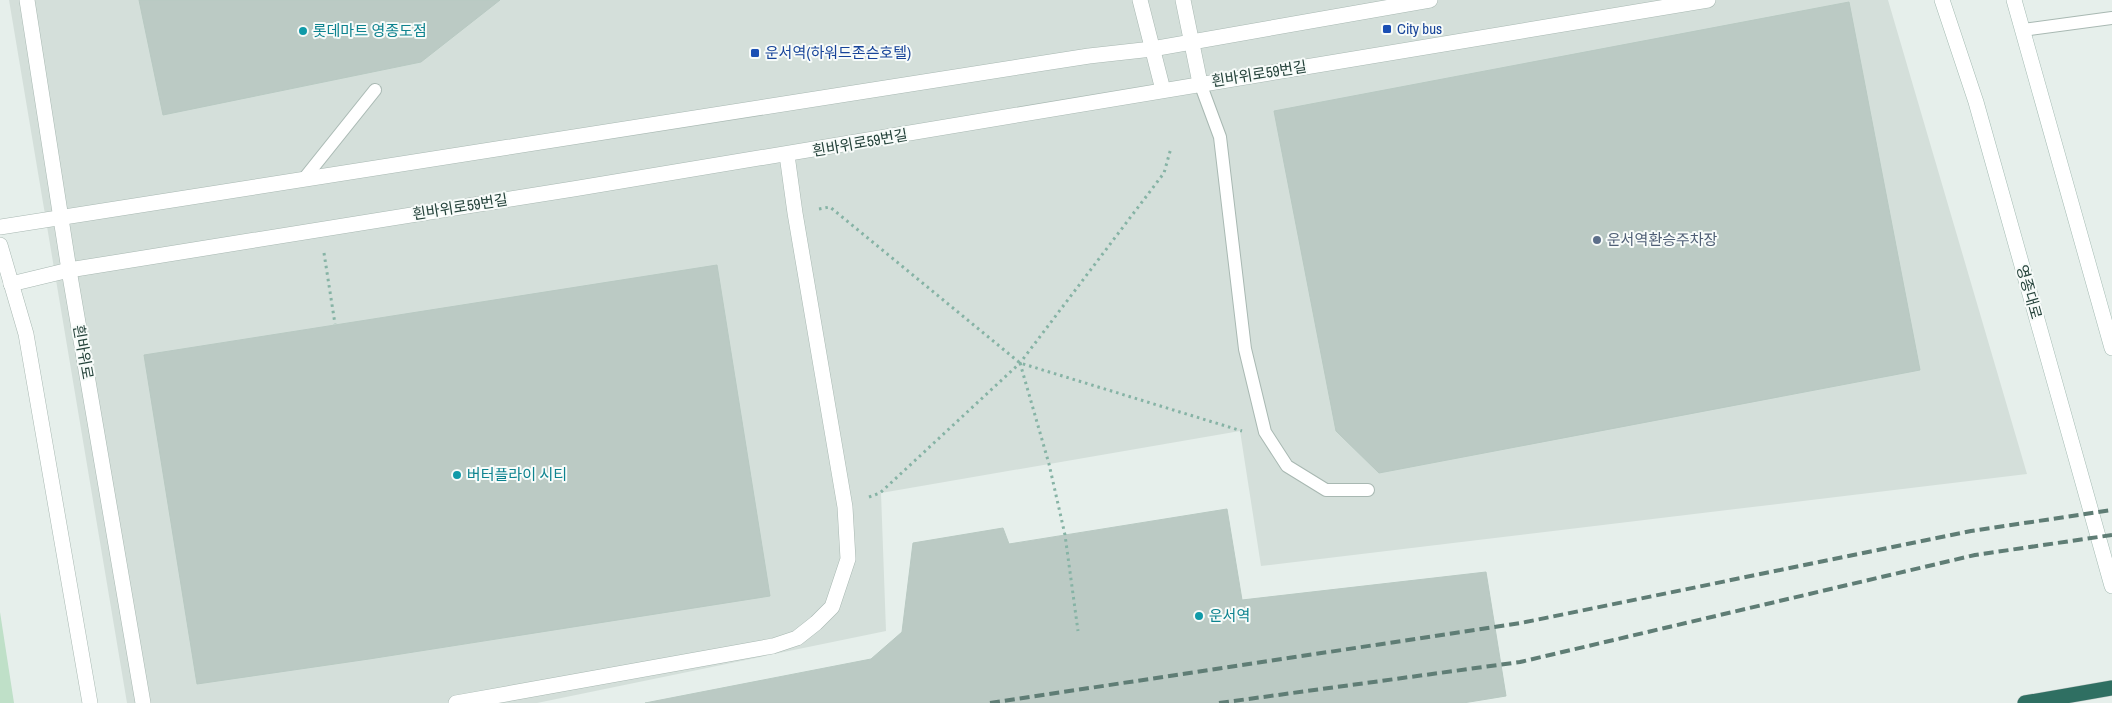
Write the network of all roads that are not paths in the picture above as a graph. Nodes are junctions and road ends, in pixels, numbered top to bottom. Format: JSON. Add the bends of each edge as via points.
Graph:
{"nodes":[{"id":1,"x":26,"y":0,"type":"edge"},
{"id":2,"x":1140,"y":0,"type":"edge"},
{"id":3,"x":1184,"y":0,"type":"edge"},
{"id":4,"x":1430,"y":0,"type":"edge"},
{"id":5,"x":1708,"y":0,"type":"edge"},
{"id":6,"x":1942,"y":0,"type":"edge"},
{"id":7,"x":2014,"y":0,"type":"edge"},
{"id":8,"x":2112,"y":18,"type":"edge"},
{"id":9,"x":2023,"y":30,"type":"junction"},
{"id":10,"x":1190,"y":40,"type":"junction"},
{"id":11,"x":1152,"y":49,"type":"junction"},
{"id":12,"x":1200,"y":83,"type":"junction"},
{"id":13,"x":374,"y":90,"type":"dead end"},
{"id":14,"x":1164,"y":90,"type":"junction"},
{"id":15,"x":787,"y":155,"type":"junction"},
{"id":16,"x":303,"y":180,"type":"junction"},
{"id":17,"x":60,"y":218,"type":"junction"},
{"id":18,"x":0,"y":227,"type":"edge"},
{"id":19,"x":0,"y":245,"type":"edge"},
{"id":20,"x":69,"y":270,"type":"junction"},
{"id":21,"x":11,"y":284,"type":"junction"},
{"id":22,"x":2112,"y":348,"type":"edge"},
{"id":23,"x":1368,"y":490,"type":"dead end"},
{"id":24,"x":2112,"y":586,"type":"edge"},
{"id":25,"x":2112,"y":688,"type":"edge"},
{"id":26,"x":90,"y":703,"type":"edge"},
{"id":27,"x":144,"y":703,"type":"edge"},
{"id":28,"x":456,"y":703,"type":"edge"},
{"id":29,"x":2025,"y":703,"type":"edge"}],
"edges":[{"from":1,"to":17,"type":"street","name":"흰바위로"},
{"from":2,"to":11,"type":"street"},
{"from":3,"to":10,"type":"street"},
{"from":4,"to":10,"type":"street"},
{"from":5,"to":12,"type":"street","name":"흰바위로59번길"},
{"from":6,"to":24,"type":"street","name":"영종대로","via":[[1976,102]]},
{"from":7,"to":9,"type":"street"},
{"from":8,"to":9,"type":"lane"},
{"from":9,"to":22,"type":"street"},
{"from":10,"to":11,"type":"street"},
{"from":10,"to":12,"type":"street"},
{"from":11,"to":14,"type":"street"},
{"from":11,"to":16,"type":"street"},
{"from":12,"to":14,"type":"street","name":"흰바위로59번길"},
{"from":12,"to":23,"type":"lane","via":[[1220,137],[1245,349],[1265,432],[1287,466],[1326,490]]},
{"from":13,"to":16,"type":"lane"},
{"from":14,"to":15,"type":"street","name":"흰바위로59번길"},
{"from":15,"to":20,"type":"street","name":"흰바위로59번길"},
{"from":15,"to":28,"type":"street","via":[[845,507],[848,559],[832,607],[796,638],[773,646]]},
{"from":16,"to":17,"type":"street"},
{"from":17,"to":18,"type":"street"},
{"from":17,"to":20,"type":"street","name":"흰바위로"},
{"from":19,"to":21,"type":"street"},
{"from":20,"to":21,"type":"street","name":"흰바위로59번길"},
{"from":20,"to":27,"type":"street","name":"흰바위로"},
{"from":21,"to":26,"type":"street","via":[[26,334]]},
{"from":25,"to":29,"type":"highway"}]}
